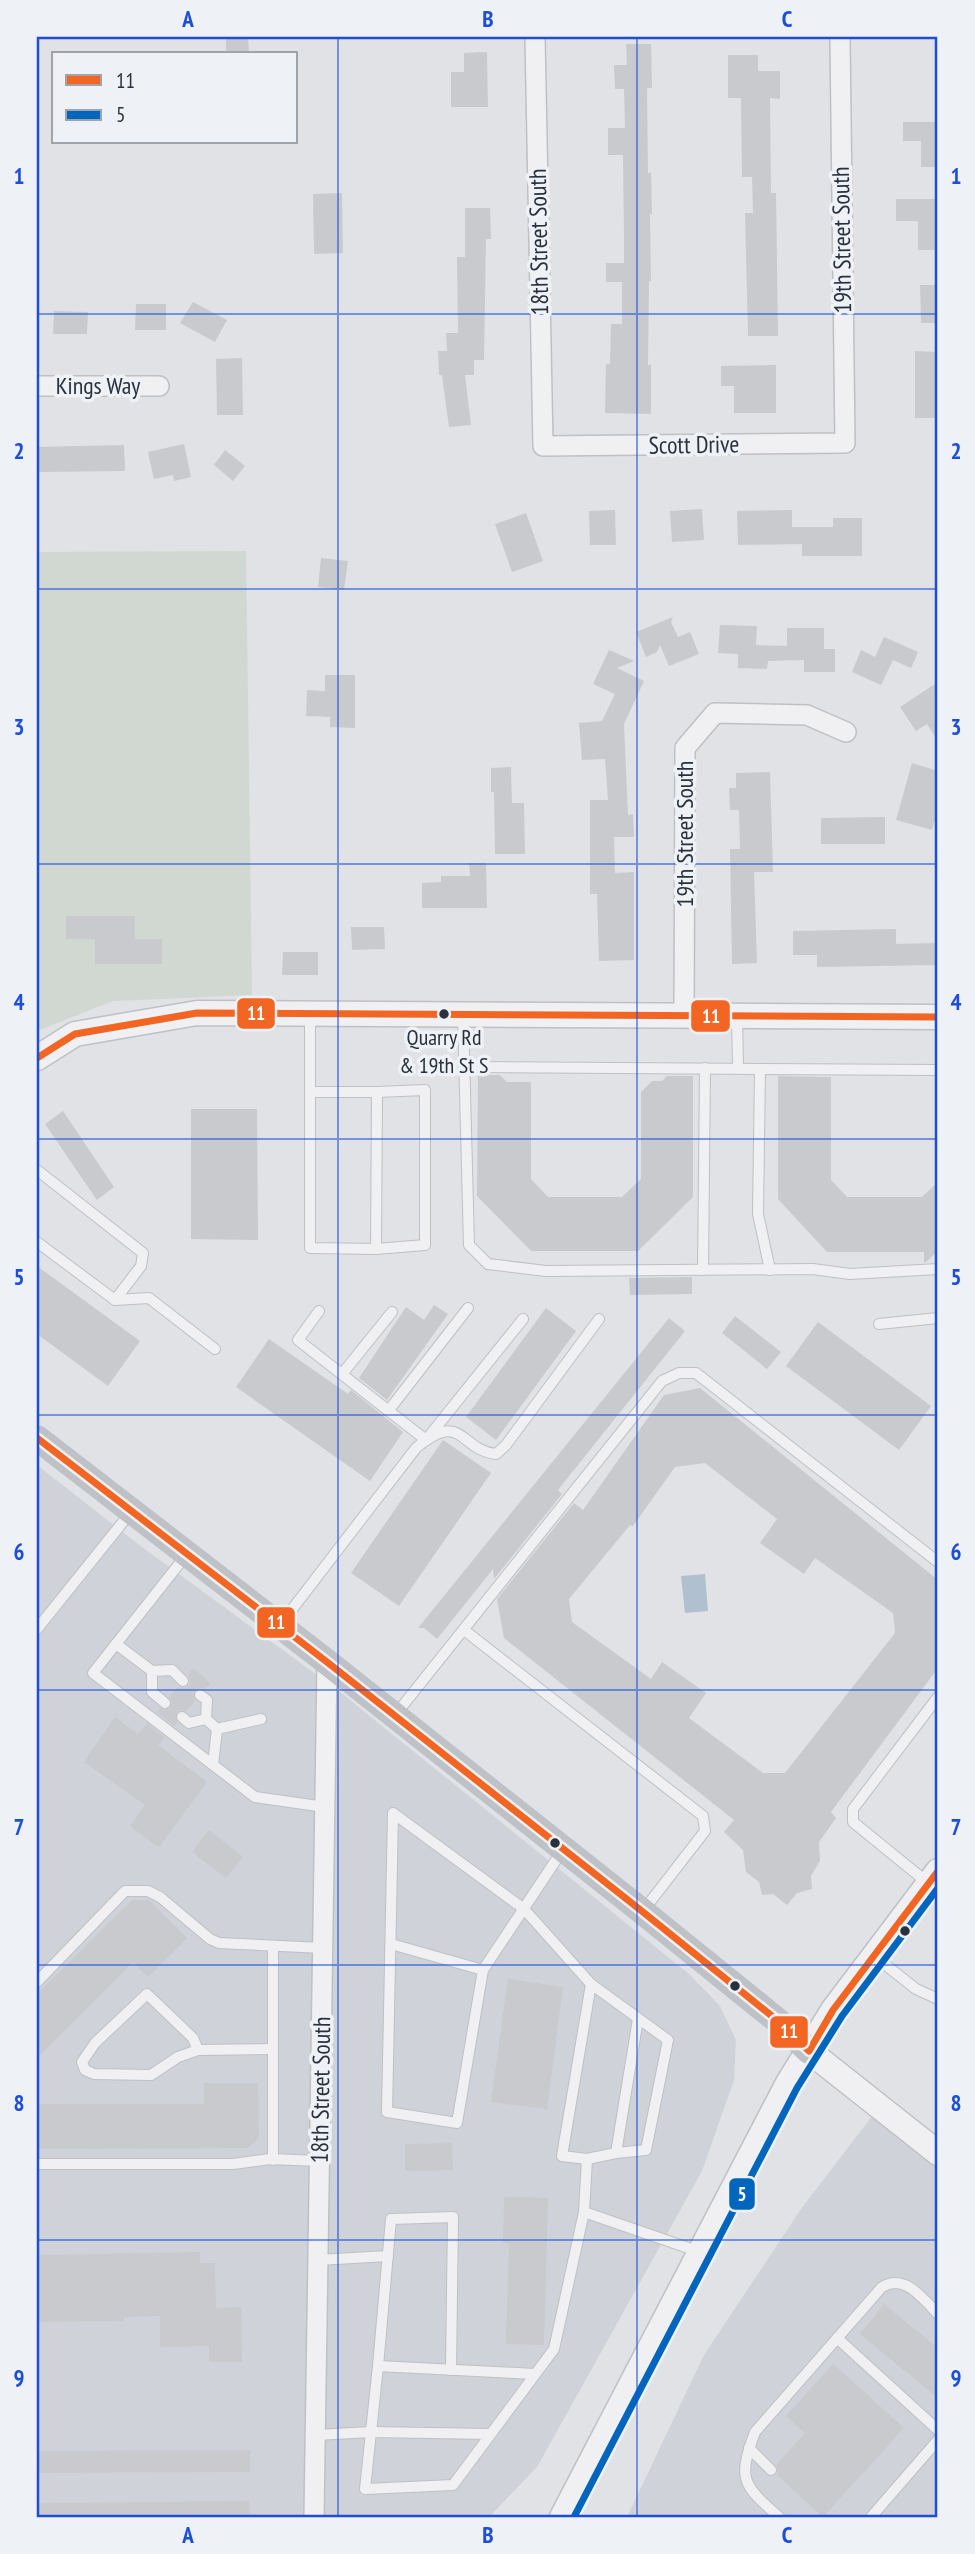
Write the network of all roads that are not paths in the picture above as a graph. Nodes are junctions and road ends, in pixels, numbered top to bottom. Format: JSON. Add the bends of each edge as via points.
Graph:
{"nodes":[{"id":1,"x":535,"y":37,"type":"edge"},
{"id":2,"x":840,"y":37,"type":"edge"},
{"id":3,"x":37,"y":386,"type":"edge"},
{"id":4,"x":159,"y":386,"type":"dead end"},
{"id":5,"x":845,"y":443,"type":"joint"},
{"id":6,"x":543,"y":446,"type":"joint"},
{"id":7,"x":846,"y":732,"type":"dead end"},
{"id":8,"x":310,"y":1013,"type":"junction"},
{"id":9,"x":463,"y":1014,"type":"junction"},
{"id":10,"x":684,"y":1015,"type":"junction"},
{"id":11,"x":737,"y":1016,"type":"junction"},
{"id":12,"x":938,"y":1017,"type":"edge"},
{"id":13,"x":37,"y":1058,"type":"edge"},
{"id":14,"x":464,"y":1068,"type":"junction"},
{"id":15,"x":705,"y":1068,"type":"junction"},
{"id":16,"x":738,"y":1068,"type":"junction"},
{"id":17,"x":760,"y":1069,"type":"junction"},
{"id":18,"x":938,"y":1070,"type":"edge"},
{"id":19,"x":310,"y":1092,"type":"junction"},
{"id":20,"x":377,"y":1092,"type":"junction"},
{"id":21,"x":37,"y":1170,"type":"edge"},
{"id":22,"x":37,"y":1242,"type":"edge"},
{"id":23,"x":376,"y":1249,"type":"junction"},
{"id":24,"x":938,"y":1269,"type":"edge"},
{"id":25,"x":703,"y":1270,"type":"junction"},
{"id":26,"x":770,"y":1270,"type":"junction"},
{"id":27,"x":115,"y":1300,"type":"junction"},
{"id":28,"x":468,"y":1308,"type":"dead end"},
{"id":29,"x":319,"y":1311,"type":"dead end"},
{"id":30,"x":392,"y":1312,"type":"dead end"},
{"id":31,"x":938,"y":1318,"type":"edge"},
{"id":32,"x":523,"y":1319,"type":"dead end"},
{"id":33,"x":599,"y":1319,"type":"dead end"},
{"id":34,"x":879,"y":1324,"type":"dead end"},
{"id":35,"x":215,"y":1349,"type":"dead end"},
{"id":36,"x":342,"y":1374,"type":"junction"},
{"id":37,"x":389,"y":1410,"type":"junction"},
{"id":38,"x":37,"y":1438,"type":"edge"},
{"id":39,"x":426,"y":1440,"type":"junction"},
{"id":40,"x":132,"y":1512,"type":"junction"},
{"id":41,"x":187,"y":1554,"type":"junction"},
{"id":42,"x":938,"y":1562,"type":"edge"},
{"id":43,"x":280,"y":1626,"type":"junction"},
{"id":44,"x":37,"y":1629,"type":"edge"},
{"id":45,"x":464,"y":1630,"type":"junction"},
{"id":46,"x":116,"y":1644,"type":"junction"},
{"id":47,"x":327,"y":1662,"type":"junction"},
{"id":48,"x":152,"y":1671,"type":"junction"},
{"id":49,"x":183,"y":1681,"type":"dead end"},
{"id":50,"x":200,"y":1695,"type":"dead end"},
{"id":51,"x":938,"y":1697,"type":"edge"},
{"id":52,"x":165,"y":1703,"type":"dead end"},
{"id":53,"x":395,"y":1716,"type":"junction"},
{"id":54,"x":182,"y":1717,"type":"dead end"},
{"id":55,"x":206,"y":1719,"type":"junction"},
{"id":56,"x":261,"y":1719,"type":"dead end"},
{"id":57,"x":218,"y":1729,"type":"junction"},
{"id":58,"x":213,"y":1765,"type":"junction"},
{"id":59,"x":325,"y":1807,"type":"junction"},
{"id":60,"x":563,"y":1849,"type":"junction"},
{"id":61,"x":933,"y":1877,"type":"edge"},
{"id":62,"x":524,"y":1909,"type":"junction"},
{"id":63,"x":643,"y":1912,"type":"junction"},
{"id":64,"x":391,"y":1944,"type":"junction"},
{"id":65,"x":273,"y":1946,"type":"junction"},
{"id":66,"x":323,"y":1948,"type":"junction"},
{"id":67,"x":873,"y":1955,"type":"junction"},
{"id":68,"x":483,"y":1970,"type":"junction"},
{"id":69,"x":37,"y":1982,"type":"edge"},
{"id":70,"x":591,"y":1984,"type":"junction"},
{"id":71,"x":938,"y":2000,"type":"edge"},
{"id":72,"x":638,"y":2019,"type":"junction"},
{"id":73,"x":273,"y":2049,"type":"junction"},
{"id":74,"x":198,"y":2050,"type":"junction"},
{"id":75,"x":809,"y":2051,"type":"junction"},
{"id":76,"x":616,"y":2152,"type":"junction"},
{"id":77,"x":938,"y":2153,"type":"edge"},
{"id":78,"x":587,"y":2159,"type":"junction"},
{"id":79,"x":274,"y":2160,"type":"junction"},
{"id":80,"x":320,"y":2161,"type":"junction"},
{"id":81,"x":37,"y":2164,"type":"edge"},
{"id":82,"x":584,"y":2212,"type":"junction"},
{"id":83,"x":701,"y":2252,"type":"junction"},
{"id":84,"x":388,"y":2256,"type":"junction"},
{"id":85,"x":318,"y":2260,"type":"junction"},
{"id":86,"x":938,"y":2314,"type":"edge"},
{"id":87,"x":837,"y":2339,"type":"junction"},
{"id":88,"x":378,"y":2366,"type":"junction"},
{"id":89,"x":451,"y":2370,"type":"junction"},
{"id":90,"x":535,"y":2374,"type":"junction"},
{"id":91,"x":938,"y":2430,"type":"edge"},
{"id":92,"x":371,"y":2432,"type":"junction"},
{"id":93,"x":490,"y":2434,"type":"junction"},
{"id":94,"x":316,"y":2435,"type":"junction"},
{"id":95,"x":938,"y":2440,"type":"edge"},
{"id":96,"x":749,"y":2448,"type":"junction"},
{"id":97,"x":771,"y":2470,"type":"dead end"},
{"id":98,"x":314,"y":2517,"type":"edge"},
{"id":99,"x":562,"y":2517,"type":"edge"},
{"id":100,"x":779,"y":2517,"type":"edge"},
{"id":101,"x":871,"y":2517,"type":"edge"}],
"edges":[{"from":1,"to":6,"type":"street","name":"18th Street South"},
{"from":2,"to":5,"type":"street","name":"19th Street South"},
{"from":3,"to":4,"type":"street","name":"Kings Way"},
{"from":5,"to":6,"type":"street","name":"Scott Drive"},
{"from":7,"to":10,"type":"street","name":"19th Street South","via":[[807,715],[715,713],[685,748]]},
{"from":8,"to":9,"type":"street"},
{"from":8,"to":13,"type":"street","via":[[197,1013],[75,1034]]},
{"from":8,"to":19,"type":"lane"},
{"from":9,"to":10,"type":"street"},
{"from":9,"to":14,"type":"lane"},
{"from":10,"to":11,"type":"street"},
{"from":11,"to":12,"type":"street"},
{"from":11,"to":16,"type":"lane"},
{"from":14,"to":15,"type":"lane"},
{"from":14,"to":25,"type":"lane","via":[[469,1245],[488,1264],[546,1271]]},
{"from":15,"to":16,"type":"lane"},
{"from":15,"to":25,"type":"lane"},
{"from":16,"to":17,"type":"lane"},
{"from":17,"to":18,"type":"lane"},
{"from":17,"to":26,"type":"lane","via":[[758,1214]]},
{"from":19,"to":20,"type":"lane"},
{"from":19,"to":23,"type":"lane","via":[[310,1248]]},
{"from":20,"to":23,"type":"lane"},
{"from":20,"to":23,"type":"lane","via":[[425,1090],[425,1245]]},
{"from":21,"to":27,"type":"lane","via":[[143,1252],[142,1266]]},
{"from":22,"to":27,"type":"lane"},
{"from":24,"to":26,"type":"lane","via":[[850,1274]]},
{"from":25,"to":26,"type":"lane"},
{"from":27,"to":35,"type":"lane","via":[[149,1298]]},
{"from":28,"to":37,"type":"lane"},
{"from":29,"to":36,"type":"lane","via":[[298,1340]]},
{"from":30,"to":36,"type":"lane"},
{"from":31,"to":34,"type":"lane"},
{"from":32,"to":39,"type":"lane"},
{"from":33,"to":39,"type":"lane","via":[[496,1454],[457,1432]]},
{"from":36,"to":37,"type":"lane"},
{"from":37,"to":39,"type":"lane"},
{"from":38,"to":40,"type":"main road"},
{"from":39,"to":43,"type":"lane"},
{"from":40,"to":41,"type":"main road"},
{"from":40,"to":44,"type":"lane"},
{"from":41,"to":43,"type":"main road"},
{"from":41,"to":46,"type":"lane"},
{"from":42,"to":45,"type":"lane","via":[[696,1373],[679,1373],[662,1381]]},
{"from":43,"to":47,"type":"main road"},
{"from":45,"to":53,"type":"lane"},
{"from":45,"to":63,"type":"lane","via":[[703,1816],[705,1831]]},
{"from":46,"to":48,"type":"lane"},
{"from":46,"to":58,"type":"lane","via":[[93,1673]]},
{"from":47,"to":53,"type":"main road"},
{"from":47,"to":59,"type":"street","name":"18th Street South"},
{"from":48,"to":49,"type":"lane","via":[[172,1670]]},
{"from":48,"to":52,"type":"lane","via":[[152,1692]]},
{"from":50,"to":55,"type":"lane","via":[[207,1700]]},
{"from":51,"to":61,"type":"lane","via":[[853,1809],[853,1822]]},
{"from":53,"to":60,"type":"main road"},
{"from":54,"to":55,"type":"lane","via":[[189,1723]]},
{"from":55,"to":57,"type":"lane"},
{"from":56,"to":57,"type":"lane"},
{"from":57,"to":58,"type":"lane"},
{"from":58,"to":59,"type":"lane","via":[[255,1797]]},
{"from":59,"to":66,"type":"street","name":"18th Street South"},
{"from":60,"to":62,"type":"lane"},
{"from":60,"to":63,"type":"main road"},
{"from":61,"to":67,"type":"street"},
{"from":62,"to":64,"type":"lane","via":[[393,1813]]},
{"from":62,"to":68,"type":"lane"},
{"from":62,"to":70,"type":"lane"},
{"from":63,"to":75,"type":"main road"},
{"from":64,"to":68,"type":"lane"},
{"from":64,"to":68,"type":"lane","via":[[387,2112],[457,2123]]},
{"from":65,"to":66,"type":"lane"},
{"from":65,"to":69,"type":"lane","via":[[219,1943],[160,1897],[148,1891],[125,1891]]},
{"from":65,"to":73,"type":"lane"},
{"from":66,"to":80,"type":"street","name":"18th Street South"},
{"from":67,"to":71,"type":"lane"},
{"from":67,"to":75,"type":"street"},
{"from":70,"to":72,"type":"lane"},
{"from":70,"to":78,"type":"lane","via":[[562,2156]]},
{"from":72,"to":76,"type":"lane"},
{"from":72,"to":76,"type":"lane","via":[[668,2040],[646,2150]]},
{"from":73,"to":74,"type":"lane"},
{"from":73,"to":79,"type":"lane"},
{"from":74,"to":74,"type":"lane","via":[[150,2075],[94,2074],[85,2070],[82,2062],[95,2043],[148,1994],[193,2038]]},
{"from":75,"to":77,"type":"street"},
{"from":75,"to":83,"type":"street"},
{"from":76,"to":78,"type":"lane"},
{"from":78,"to":82,"type":"lane"},
{"from":79,"to":80,"type":"lane"},
{"from":79,"to":81,"type":"lane"},
{"from":80,"to":85,"type":"street","name":"18th Street South"},
{"from":82,"to":83,"type":"lane"},
{"from":82,"to":90,"type":"lane","via":[[554,2348]]},
{"from":83,"to":99,"type":"street"},
{"from":84,"to":85,"type":"lane"},
{"from":84,"to":88,"type":"lane"},
{"from":84,"to":89,"type":"lane","via":[[391,2219],[453,2217]]},
{"from":85,"to":94,"type":"street","name":"18th Street South"},
{"from":86,"to":87,"type":"lane","via":[[908,2286],[889,2283]]},
{"from":87,"to":91,"type":"lane"},
{"from":87,"to":96,"type":"lane","via":[[755,2432]]},
{"from":88,"to":89,"type":"lane"},
{"from":88,"to":92,"type":"lane"},
{"from":89,"to":90,"type":"lane"},
{"from":90,"to":93,"type":"lane"},
{"from":92,"to":93,"type":"lane"},
{"from":92,"to":93,"type":"lane","via":[[365,2489],[453,2485]]},
{"from":92,"to":94,"type":"lane"},
{"from":94,"to":98,"type":"street","name":"18th Street South"},
{"from":95,"to":101,"type":"lane"},
{"from":96,"to":97,"type":"lane"},
{"from":96,"to":100,"type":"lane","via":[[746,2483]]}]}
